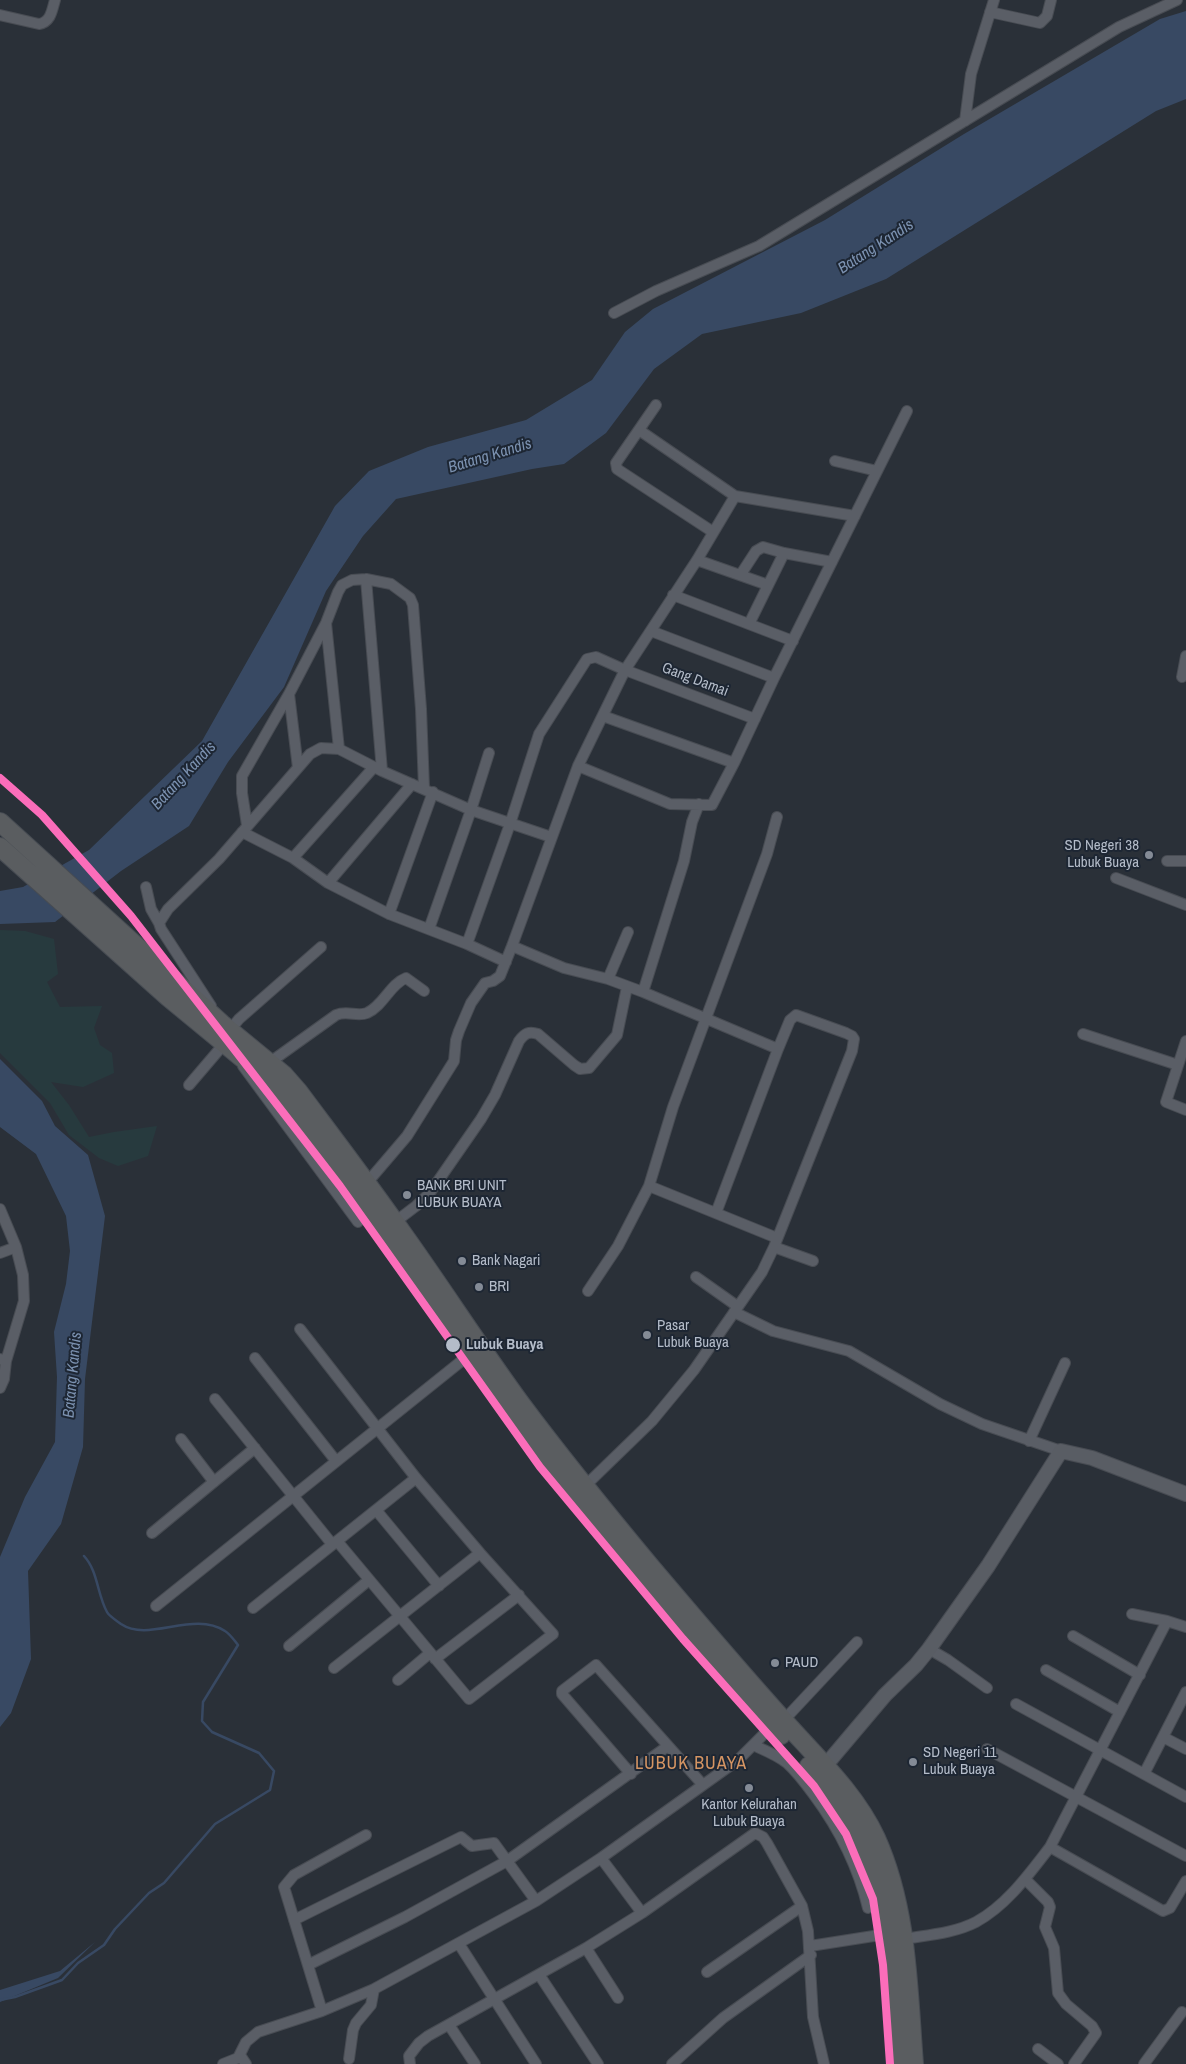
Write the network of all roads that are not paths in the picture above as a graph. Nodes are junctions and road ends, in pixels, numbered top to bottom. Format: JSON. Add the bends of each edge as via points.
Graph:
{"nodes":[{"id":1,"x":54,"y":0,"type":"edge"},
{"id":2,"x":994,"y":0,"type":"edge"},
{"id":3,"x":1051,"y":0,"type":"edge"},
{"id":4,"x":1177,"y":0,"type":"edge"},
{"id":5,"x":990,"y":12,"type":"junction"},
{"id":6,"x":0,"y":15,"type":"edge"},
{"id":7,"x":965,"y":121,"type":"junction"},
{"id":8,"x":614,"y":313,"type":"dead end"},
{"id":9,"x":656,"y":405,"type":"dead end"},
{"id":10,"x":907,"y":411,"type":"dead end"},
{"id":11,"x":639,"y":430,"type":"junction"},
{"id":12,"x":835,"y":461,"type":"dead end"},
{"id":13,"x":877,"y":471,"type":"junction"},
{"id":14,"x":735,"y":496,"type":"junction"},
{"id":15,"x":855,"y":516,"type":"junction"},
{"id":16,"x":713,"y":532,"type":"junction"},
{"id":17,"x":784,"y":553,"type":"junction"},
{"id":18,"x":697,"y":560,"type":"junction"},
{"id":19,"x":832,"y":562,"type":"junction"},
{"id":20,"x":741,"y":574,"type":"junction"},
{"id":21,"x":366,"y":579,"type":"junction"},
{"id":22,"x":768,"y":586,"type":"junction"},
{"id":23,"x":673,"y":595,"type":"junction"},
{"id":24,"x":326,"y":623,"type":"junction"},
{"id":25,"x":749,"y":624,"type":"junction"},
{"id":26,"x":651,"y":630,"type":"junction"},
{"id":27,"x":793,"y":640,"type":"junction"},
{"id":28,"x":1186,"y":656,"type":"edge"},
{"id":29,"x":625,"y":670,"type":"junction"},
{"id":30,"x":1182,"y":677,"type":"dead end"},
{"id":31,"x":774,"y":678,"type":"junction"},
{"id":32,"x":289,"y":694,"type":"junction"},
{"id":33,"x":603,"y":716,"type":"junction"},
{"id":34,"x":755,"y":719,"type":"junction"},
{"id":35,"x":339,"y":749,"type":"junction"},
{"id":36,"x":489,"y":753,"type":"dead end"},
{"id":37,"x":734,"y":763,"type":"junction"},
{"id":38,"x":578,"y":766,"type":"junction"},
{"id":39,"x":298,"y":768,"type":"junction"},
{"id":40,"x":378,"y":769,"type":"junction"},
{"id":41,"x":412,"y":784,"type":"junction"},
{"id":42,"x":429,"y":790,"type":"junction"},
{"id":43,"x":699,"y":804,"type":"junction"},
{"id":44,"x":471,"y":810,"type":"junction"},
{"id":45,"x":777,"y":817,"type":"dead end"},
{"id":46,"x":0,"y":822,"type":"edge"},
{"id":47,"x":510,"y":824,"type":"junction"},
{"id":48,"x":245,"y":828,"type":"junction"},
{"id":49,"x":551,"y":837,"type":"junction"},
{"id":50,"x":0,"y":847,"type":"edge"},
{"id":51,"x":293,"y":858,"type":"junction"},
{"id":52,"x":1186,"y":861,"type":"edge"},
{"id":53,"x":1167,"y":862,"type":"dead end"},
{"id":54,"x":1116,"y":878,"type":"dead end"},
{"id":55,"x":328,"y":883,"type":"junction"},
{"id":56,"x":146,"y":887,"type":"dead end"},
{"id":57,"x":1186,"y":905,"type":"edge"},
{"id":58,"x":389,"y":914,"type":"junction"},
{"id":59,"x":159,"y":923,"type":"junction"},
{"id":60,"x":429,"y":929,"type":"junction"},
{"id":61,"x":628,"y":932,"type":"dead end"},
{"id":62,"x":467,"y":944,"type":"junction"},
{"id":63,"x":512,"y":946,"type":"junction"},
{"id":64,"x":321,"y":947,"type":"dead end"},
{"id":65,"x":506,"y":962,"type":"junction"},
{"id":66,"x":608,"y":979,"type":"junction"},
{"id":67,"x":627,"y":987,"type":"junction"},
{"id":68,"x":424,"y":991,"type":"dead end"},
{"id":69,"x":643,"y":992,"type":"junction"},
{"id":70,"x":705,"y":1019,"type":"junction"},
{"id":71,"x":1083,"y":1034,"type":"dead end"},
{"id":72,"x":226,"y":1037,"type":"junction"},
{"id":73,"x":1186,"y":1041,"type":"edge"},
{"id":74,"x":778,"y":1049,"type":"junction"},
{"id":75,"x":270,"y":1063,"type":"junction"},
{"id":76,"x":1178,"y":1065,"type":"junction"},
{"id":77,"x":189,"y":1085,"type":"dead end"},
{"id":78,"x":1186,"y":1110,"type":"edge"},
{"id":79,"x":366,"y":1184,"type":"junction"},
{"id":80,"x":649,"y":1186,"type":"junction"},
{"id":81,"x":0,"y":1209,"type":"edge"},
{"id":82,"x":716,"y":1213,"type":"junction"},
{"id":83,"x":358,"y":1222,"type":"dead end"},
{"id":84,"x":395,"y":1231,"type":"junction"},
{"id":85,"x":776,"y":1243,"type":"junction"},
{"id":86,"x":16,"y":1248,"type":"junction"},
{"id":87,"x":0,"y":1253,"type":"edge"},
{"id":88,"x":411,"y":1258,"type":"junction"},
{"id":89,"x":813,"y":1261,"type":"dead end"},
{"id":90,"x":696,"y":1277,"type":"dead end"},
{"id":91,"x":588,"y":1291,"type":"dead end"},
{"id":92,"x":735,"y":1309,"type":"junction"},
{"id":93,"x":300,"y":1330,"type":"dead end"},
{"id":94,"x":469,"y":1355,"type":"junction"},
{"id":95,"x":255,"y":1358,"type":"dead end"},
{"id":96,"x":3,"y":1360,"type":"edge"},
{"id":97,"x":1065,"y":1363,"type":"dead end"},
{"id":98,"x":0,"y":1388,"type":"edge"},
{"id":99,"x":215,"y":1399,"type":"dead end"},
{"id":100,"x":376,"y":1428,"type":"junction"},
{"id":101,"x":182,"y":1440,"type":"dead end"},
{"id":102,"x":1029,"y":1441,"type":"junction"},
{"id":103,"x":255,"y":1448,"type":"junction"},
{"id":104,"x":1061,"y":1451,"type":"junction"},
{"id":105,"x":336,"y":1461,"type":"junction"},
{"id":106,"x":416,"y":1478,"type":"junction"},
{"id":107,"x":214,"y":1482,"type":"junction"},
{"id":108,"x":585,"y":1486,"type":"junction"},
{"id":109,"x":1186,"y":1494,"type":"edge"},
{"id":110,"x":293,"y":1497,"type":"junction"},
{"id":111,"x":376,"y":1510,"type":"junction"},
{"id":112,"x":152,"y":1532,"type":"dead end"},
{"id":113,"x":334,"y":1543,"type":"junction"},
{"id":114,"x":480,"y":1553,"type":"junction"},
{"id":115,"x":369,"y":1580,"type":"junction"},
{"id":116,"x":439,"y":1586,"type":"junction"},
{"id":117,"x":519,"y":1596,"type":"junction"},
{"id":118,"x":156,"y":1606,"type":"dead end"},
{"id":119,"x":253,"y":1608,"type":"dead end"},
{"id":120,"x":1132,"y":1614,"type":"dead end"},
{"id":121,"x":400,"y":1617,"type":"junction"},
{"id":122,"x":1168,"y":1622,"type":"junction"},
{"id":123,"x":1186,"y":1627,"type":"edge"},
{"id":124,"x":1073,"y":1636,"type":"dead end"},
{"id":125,"x":858,"y":1642,"type":"dead end"},
{"id":126,"x":289,"y":1646,"type":"dead end"},
{"id":127,"x":929,"y":1650,"type":"junction"},
{"id":128,"x":432,"y":1656,"type":"junction"},
{"id":129,"x":334,"y":1668,"type":"dead end"},
{"id":130,"x":1046,"y":1670,"type":"dead end"},
{"id":131,"x":1140,"y":1675,"type":"junction"},
{"id":132,"x":398,"y":1680,"type":"dead end"},
{"id":133,"x":987,"y":1688,"type":"dead end"},
{"id":134,"x":1186,"y":1692,"type":"edge"},
{"id":135,"x":1016,"y":1704,"type":"dead end"},
{"id":136,"x":1120,"y":1712,"type":"junction"},
{"id":137,"x":778,"y":1723,"type":"junction"},
{"id":138,"x":1163,"y":1737,"type":"junction"},
{"id":139,"x":753,"y":1745,"type":"junction"},
{"id":140,"x":668,"y":1746,"type":"junction"},
{"id":141,"x":987,"y":1749,"type":"dead end"},
{"id":142,"x":1186,"y":1749,"type":"edge"},
{"id":143,"x":1100,"y":1750,"type":"junction"},
{"id":144,"x":825,"y":1766,"type":"junction"},
{"id":145,"x":630,"y":1774,"type":"junction"},
{"id":146,"x":1144,"y":1774,"type":"junction"},
{"id":147,"x":702,"y":1785,"type":"junction"},
{"id":148,"x":1075,"y":1797,"type":"junction"},
{"id":149,"x":1186,"y":1797,"type":"edge"},
{"id":150,"x":366,"y":1835,"type":"dead end"},
{"id":151,"x":867,"y":1838,"type":"junction"},
{"id":152,"x":1050,"y":1847,"type":"junction"},
{"id":153,"x":1186,"y":1856,"type":"edge"},
{"id":154,"x":601,"y":1858,"type":"junction"},
{"id":155,"x":507,"y":1861,"type":"junction"},
{"id":156,"x":1025,"y":1879,"type":"junction"},
{"id":157,"x":1186,"y":1881,"type":"edge"},
{"id":158,"x":536,"y":1901,"type":"junction"},
{"id":159,"x":802,"y":1906,"type":"junction"},
{"id":160,"x":868,"y":1908,"type":"dead end"},
{"id":161,"x":642,"y":1913,"type":"junction"},
{"id":162,"x":294,"y":1920,"type":"junction"},
{"id":163,"x":897,"y":1937,"type":"junction"},
{"id":164,"x":459,"y":1944,"type":"junction"},
{"id":165,"x":586,"y":1948,"type":"junction"},
{"id":166,"x":810,"y":1950,"type":"junction"},
{"id":167,"x":308,"y":1966,"type":"junction"},
{"id":168,"x":707,"y":1972,"type":"dead end"},
{"id":169,"x":540,"y":1976,"type":"junction"},
{"id":170,"x":374,"y":1989,"type":"junction"},
{"id":171,"x":618,"y":1998,"type":"dead end"},
{"id":172,"x":494,"y":1999,"type":"junction"},
{"id":173,"x":322,"y":2011,"type":"junction"},
{"id":174,"x":1182,"y":2012,"type":"dead end"},
{"id":175,"x":449,"y":2025,"type":"junction"},
{"id":176,"x":1038,"y":2049,"type":"dead end"},
{"id":177,"x":349,"y":2059,"type":"dead end"},
{"id":178,"x":243,"y":2060,"type":"edge"},
{"id":179,"x":223,"y":2064,"type":"edge"},
{"id":180,"x":410,"y":2064,"type":"edge"},
{"id":181,"x":475,"y":2064,"type":"edge"},
{"id":182,"x":536,"y":2064,"type":"edge"},
{"id":183,"x":598,"y":2064,"type":"edge"},
{"id":184,"x":672,"y":2064,"type":"edge"},
{"id":185,"x":824,"y":2064,"type":"edge"},
{"id":186,"x":900,"y":2064,"type":"edge"},
{"id":187,"x":914,"y":2064,"type":"edge"},
{"id":188,"x":1058,"y":2064,"type":"edge"},
{"id":189,"x":1074,"y":2064,"type":"edge"},
{"id":190,"x":1144,"y":2064,"type":"edge"}],
"edges":[{"from":1,"to":6,"type":"street","via":[[50,16],[43,24]]},
{"from":2,"to":5,"type":"street"},
{"from":3,"to":5,"type":"street","via":[[1047,16],[1040,23]]},
{"from":4,"to":7,"type":"street","via":[[1120,27]]},
{"from":5,"to":7,"type":"street","via":[[971,74]]},
{"from":7,"to":8,"type":"street","via":[[759,246]]},
{"from":9,"to":11,"type":"street"},
{"from":10,"to":13,"type":"street"},
{"from":11,"to":14,"type":"street"},
{"from":11,"to":16,"type":"street","via":[[616,463],[617,469]]},
{"from":12,"to":13,"type":"street"},
{"from":13,"to":15,"type":"street"},
{"from":14,"to":15,"type":"street"},
{"from":14,"to":16,"type":"street"},
{"from":15,"to":19,"type":"street"},
{"from":16,"to":18,"type":"street"},
{"from":17,"to":19,"type":"street"},
{"from":17,"to":20,"type":"street","via":[[758,549]]},
{"from":17,"to":22,"type":"street"},
{"from":18,"to":20,"type":"street"},
{"from":18,"to":23,"type":"street"},
{"from":19,"to":27,"type":"street"},
{"from":20,"to":22,"type":"street"},
{"from":21,"to":24,"type":"street","via":[[342,585]]},
{"from":21,"to":40,"type":"street"},
{"from":21,"to":42,"type":"street","via":[[391,584],[410,598],[413,606]]},
{"from":22,"to":25,"type":"street"},
{"from":23,"to":25,"type":"street"},
{"from":23,"to":26,"type":"street"},
{"from":24,"to":32,"type":"street"},
{"from":24,"to":35,"type":"street"},
{"from":25,"to":27,"type":"street"},
{"from":26,"to":29,"type":"street"},
{"from":26,"to":31,"type":"street"},
{"from":27,"to":31,"type":"street"},
{"from":28,"to":30,"type":"street"},
{"from":29,"to":33,"type":"street"},
{"from":29,"to":34,"type":"street","name":"Gang Damai"},
{"from":29,"to":47,"type":"street","name":"Gang Damai","via":[[596,657],[587,659],[539,734]]},
{"from":31,"to":34,"type":"street"},
{"from":32,"to":39,"type":"street"},
{"from":32,"to":48,"type":"street","via":[[242,776]]},
{"from":33,"to":37,"type":"street"},
{"from":33,"to":38,"type":"street"},
{"from":34,"to":37,"type":"street"},
{"from":35,"to":39,"type":"street","via":[[326,747],[316,750]]},
{"from":35,"to":40,"type":"street"},
{"from":36,"to":44,"type":"street"},
{"from":37,"to":43,"type":"street","via":[[712,805]]},
{"from":38,"to":43,"type":"street","via":[[670,804]]},
{"from":38,"to":49,"type":"street"},
{"from":39,"to":48,"type":"street"},
{"from":40,"to":41,"type":"street"},
{"from":40,"to":51,"type":"street"},
{"from":41,"to":42,"type":"street"},
{"from":41,"to":55,"type":"street"},
{"from":42,"to":44,"type":"street"},
{"from":42,"to":58,"type":"street"},
{"from":43,"to":69,"type":"street"},
{"from":44,"to":47,"type":"street"},
{"from":44,"to":60,"type":"street"},
{"from":45,"to":70,"type":"street","via":[[742,926]]},
{"from":46,"to":72,"type":"highway"},
{"from":47,"to":49,"type":"street"},
{"from":47,"to":62,"type":"street","name":"Gang Damai"},
{"from":48,"to":51,"type":"street"},
{"from":48,"to":59,"type":"street","via":[[219,859],[168,909]]},
{"from":49,"to":63,"type":"street"},
{"from":50,"to":72,"type":"highway","via":[[82,921]]},
{"from":51,"to":55,"type":"street"},
{"from":52,"to":53,"type":"street"},
{"from":54,"to":57,"type":"street"},
{"from":55,"to":58,"type":"street"},
{"from":56,"to":59,"type":"street","via":[[151,909]]},
{"from":58,"to":60,"type":"street"},
{"from":59,"to":72,"type":"street"},
{"from":60,"to":62,"type":"street"},
{"from":61,"to":66,"type":"street"},
{"from":62,"to":65,"type":"street"},
{"from":63,"to":65,"type":"street"},
{"from":63,"to":66,"type":"street","via":[[564,968]]},
{"from":64,"to":72,"type":"street","via":[[239,1019]]},
{"from":65,"to":79,"type":"street","via":[[500,976],[485,983],[471,1003],[456,1040],[454,1061],[429,1102],[402,1143]]},
{"from":66,"to":67,"type":"street"},
{"from":67,"to":69,"type":"street"},
{"from":67,"to":84,"type":"street","via":[[617,1035],[589,1068],[580,1069],[538,1034],[524,1035],[481,1119],[429,1194]]},
{"from":68,"to":75,"type":"street","via":[[406,978],[401,980],[369,1012],[336,1015]]},
{"from":69,"to":70,"type":"street"},
{"from":70,"to":74,"type":"street"},
{"from":70,"to":80,"type":"street"},
{"from":71,"to":76,"type":"street"},
{"from":72,"to":75,"type":"highway"},
{"from":72,"to":77,"type":"street"},
{"from":72,"to":83,"type":"street"},
{"from":72,"to":84,"type":"highway","via":[[281,1090]]},
{"from":73,"to":76,"type":"street"},
{"from":74,"to":82,"type":"street"},
{"from":74,"to":85,"type":"street","via":[[790,1020],[796,1015],[846,1033],[854,1040]]},
{"from":75,"to":79,"type":"highway","via":[[298,1091]]},
{"from":76,"to":78,"type":"street","via":[[1166,1102]]},
{"from":79,"to":84,"type":"highway"},
{"from":80,"to":82,"type":"street"},
{"from":80,"to":91,"type":"street","via":[[618,1246]]},
{"from":81,"to":86,"type":"street"},
{"from":82,"to":85,"type":"street"},
{"from":84,"to":88,"type":"highway"},
{"from":85,"to":89,"type":"street"},
{"from":85,"to":92,"type":"street","via":[[762,1272]]},
{"from":86,"to":87,"type":"street"},
{"from":86,"to":96,"type":"street","via":[[23,1275],[24,1301]]},
{"from":88,"to":94,"type":"highway"},
{"from":88,"to":108,"type":"highway"},
{"from":90,"to":92,"type":"street"},
{"from":92,"to":102,"type":"street","via":[[773,1331],[849,1351],[940,1404]]},
{"from":92,"to":108,"type":"street","via":[[694,1370],[652,1421]]},
{"from":93,"to":100,"type":"street"},
{"from":94,"to":100,"type":"street"},
{"from":94,"to":137,"type":"highway","via":[[574,1497],[695,1641]]},
{"from":95,"to":105,"type":"street"},
{"from":96,"to":98,"type":"street","via":[[4,1379]]},
{"from":97,"to":102,"type":"street"},
{"from":99,"to":103,"type":"street"},
{"from":100,"to":105,"type":"street"},
{"from":100,"to":106,"type":"street"},
{"from":101,"to":107,"type":"street"},
{"from":102,"to":104,"type":"street"},
{"from":103,"to":107,"type":"street"},
{"from":103,"to":110,"type":"street"},
{"from":104,"to":109,"type":"street","via":[[1092,1458]]},
{"from":104,"to":127,"type":"street","via":[[988,1566]]},
{"from":105,"to":110,"type":"street"},
{"from":106,"to":111,"type":"street"},
{"from":106,"to":114,"type":"street"},
{"from":107,"to":112,"type":"street"},
{"from":108,"to":137,"type":"highway"},
{"from":110,"to":113,"type":"street"},
{"from":110,"to":118,"type":"street"},
{"from":111,"to":113,"type":"street"},
{"from":111,"to":116,"type":"street"},
{"from":113,"to":115,"type":"street"},
{"from":113,"to":119,"type":"street"},
{"from":114,"to":116,"type":"street"},
{"from":114,"to":117,"type":"street"},
{"from":115,"to":121,"type":"street"},
{"from":115,"to":126,"type":"street"},
{"from":116,"to":121,"type":"street"},
{"from":117,"to":128,"type":"street"},
{"from":117,"to":128,"type":"street","via":[[553,1634],[469,1699]]},
{"from":120,"to":122,"type":"street"},
{"from":121,"to":128,"type":"street"},
{"from":121,"to":129,"type":"street"},
{"from":122,"to":123,"type":"street"},
{"from":122,"to":131,"type":"street"},
{"from":124,"to":131,"type":"street"},
{"from":125,"to":137,"type":"street"},
{"from":127,"to":133,"type":"street"},
{"from":127,"to":144,"type":"street","via":[[885,1695]]},
{"from":128,"to":132,"type":"street"},
{"from":130,"to":136,"type":"street"},
{"from":131,"to":136,"type":"street"},
{"from":134,"to":138,"type":"street"},
{"from":135,"to":143,"type":"street"},
{"from":136,"to":143,"type":"street"},
{"from":137,"to":139,"type":"street"},
{"from":137,"to":144,"type":"highway"},
{"from":137,"to":151,"type":"highway"},
{"from":138,"to":142,"type":"street"},
{"from":138,"to":146,"type":"street"},
{"from":139,"to":147,"type":"street","via":[[738,1760]]},
{"from":139,"to":160,"type":"street","via":[[787,1763],[825,1810],[854,1863]]},
{"from":140,"to":145,"type":"street"},
{"from":140,"to":145,"type":"street","via":[[596,1665],[562,1694]]},
{"from":140,"to":147,"type":"street"},
{"from":141,"to":148,"type":"street"},
{"from":143,"to":146,"type":"street"},
{"from":143,"to":148,"type":"street"},
{"from":144,"to":151,"type":"highway","via":[[856,1803]]},
{"from":145,"to":155,"type":"street"},
{"from":146,"to":149,"type":"street"},
{"from":147,"to":154,"type":"street"},
{"from":148,"to":152,"type":"street"},
{"from":148,"to":153,"type":"street"},
{"from":150,"to":162,"type":"street","via":[[287,1882],[284,1891]]},
{"from":151,"to":163,"type":"highway","via":[[880,1867]]},
{"from":152,"to":156,"type":"street"},
{"from":152,"to":157,"type":"street","via":[[1163,1911],[1170,1908]]},
{"from":154,"to":158,"type":"street"},
{"from":154,"to":161,"type":"street"},
{"from":155,"to":158,"type":"street"},
{"from":155,"to":162,"type":"street","via":[[494,1843],[472,1846],[461,1837]]},
{"from":155,"to":167,"type":"street"},
{"from":156,"to":163,"type":"street","via":[[996,1908],[976,1922],[952,1930]]},
{"from":156,"to":189,"type":"street","via":[[1050,1907],[1045,1927],[1054,1948],[1058,1993],[1096,2033]]},
{"from":158,"to":164,"type":"street"},
{"from":159,"to":161,"type":"street","via":[[767,1843],[755,1833]]},
{"from":159,"to":166,"type":"street"},
{"from":159,"to":168,"type":"street"},
{"from":161,"to":165,"type":"street"},
{"from":162,"to":167,"type":"street"},
{"from":163,"to":166,"type":"street","via":[[880,1935]]},
{"from":163,"to":186,"type":"highway"},
{"from":163,"to":187,"type":"highway"},
{"from":164,"to":170,"type":"street"},
{"from":164,"to":172,"type":"street"},
{"from":165,"to":169,"type":"street"},
{"from":165,"to":171,"type":"street"},
{"from":166,"to":184,"type":"street","via":[[723,2018]]},
{"from":166,"to":185,"type":"street","via":[[814,2017]]},
{"from":167,"to":173,"type":"street"},
{"from":169,"to":172,"type":"street"},
{"from":169,"to":183,"type":"street"},
{"from":170,"to":173,"type":"street"},
{"from":170,"to":177,"type":"street","via":[[371,2005],[353,2030]]},
{"from":172,"to":175,"type":"street"},
{"from":172,"to":182,"type":"street"},
{"from":173,"to":178,"type":"street","via":[[258,2032],[246,2042]]},
{"from":174,"to":190,"type":"street"},
{"from":175,"to":180,"type":"street","via":[[419,2043],[409,2056]]},
{"from":175,"to":181,"type":"street"},
{"from":176,"to":188,"type":"street"},
{"from":178,"to":179,"type":"street"}]}
